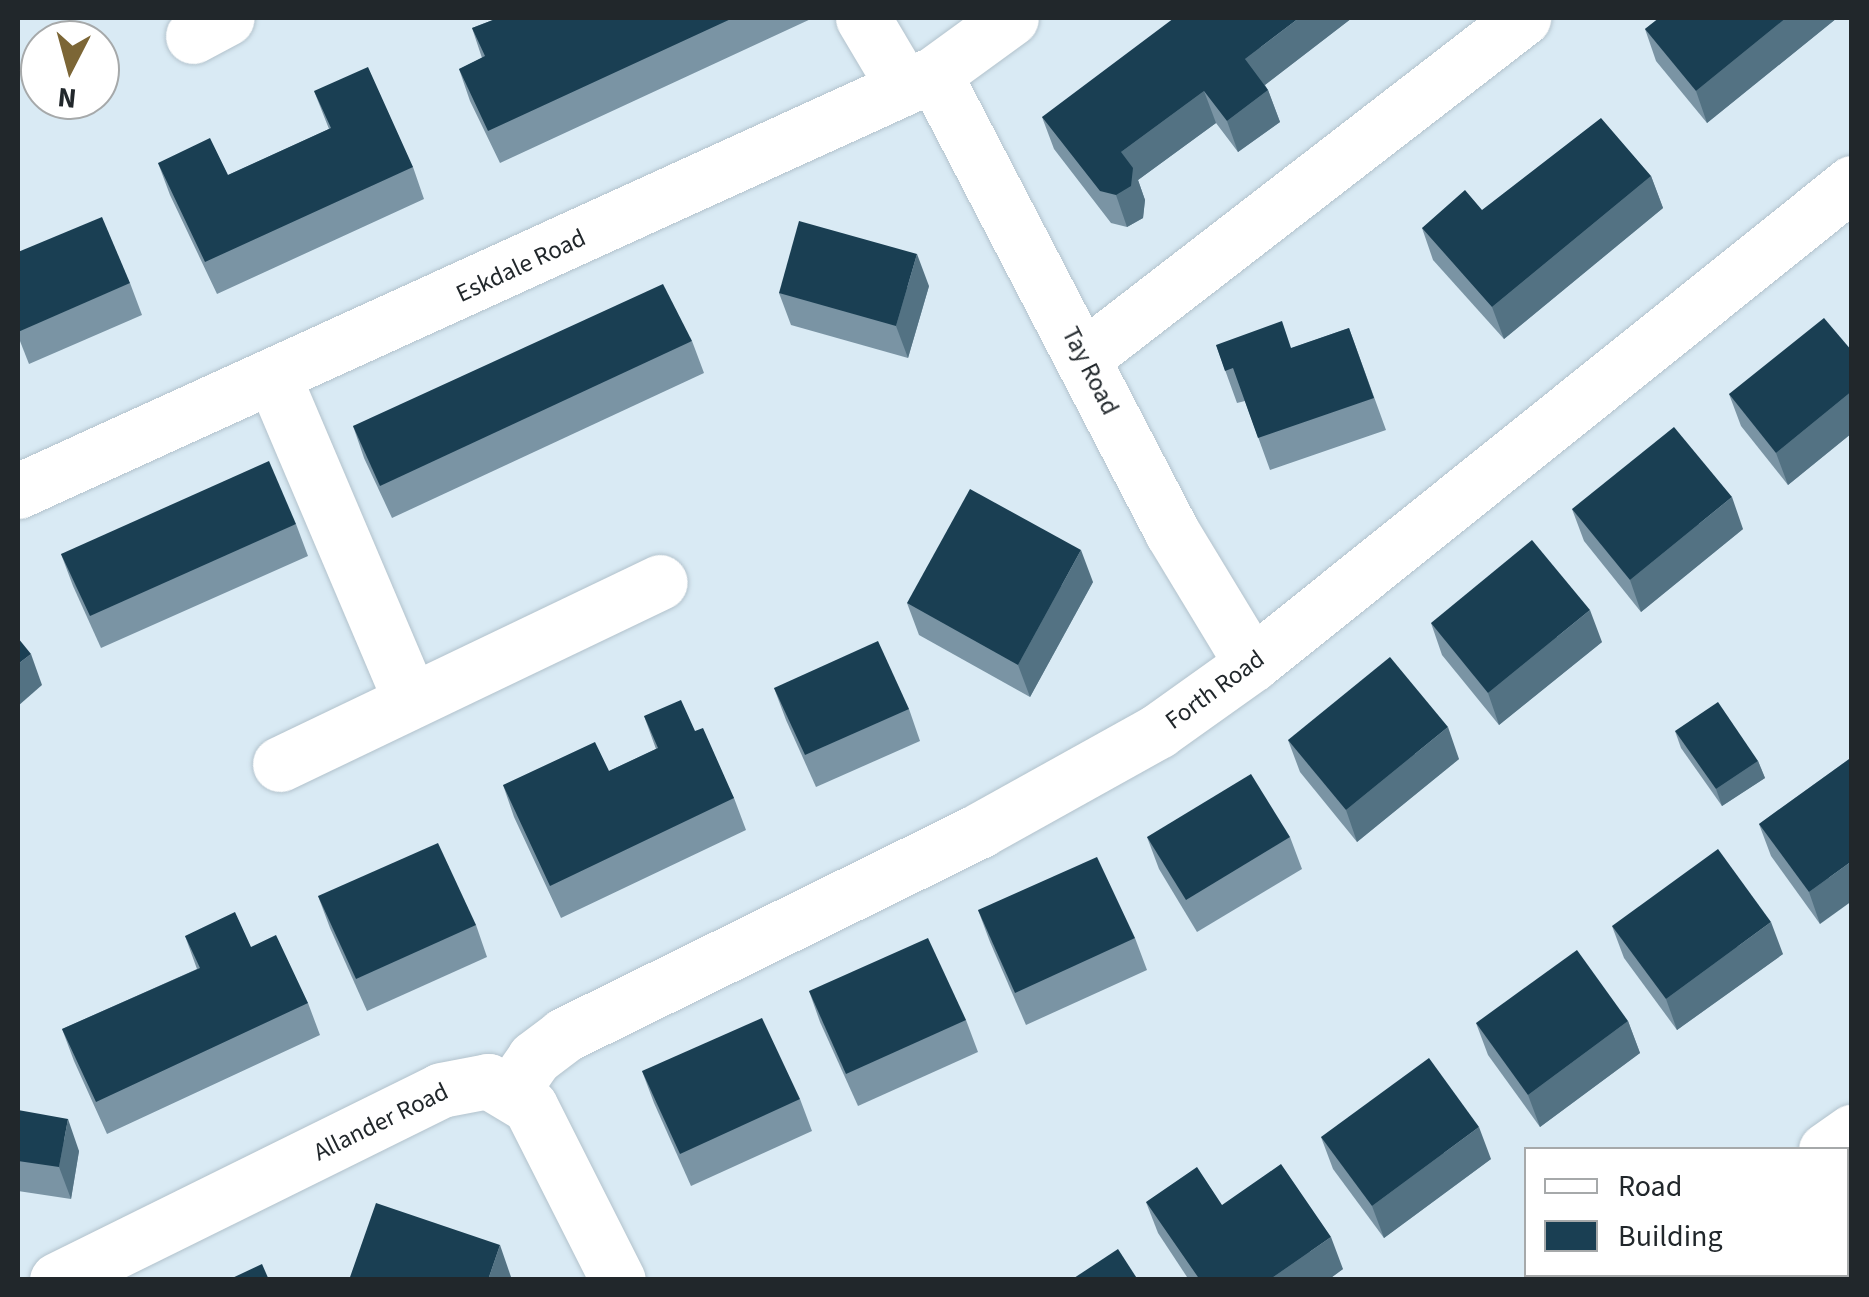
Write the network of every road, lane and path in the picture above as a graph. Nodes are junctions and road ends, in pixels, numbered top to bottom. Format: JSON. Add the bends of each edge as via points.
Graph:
{"nodes":[{"id":1,"x":864,"y":18,"type":"edge"},
{"id":2,"x":1011,"y":18,"type":"edge"},
{"id":3,"x":1522,"y":18,"type":"edge"},
{"id":4,"x":919,"y":80,"type":"junction"},
{"id":5,"x":1852,"y":183,"type":"edge"},
{"id":6,"x":1084,"y":357,"type":"junction"},
{"id":7,"x":273,"y":376,"type":"junction"},
{"id":8,"x":18,"y":491,"type":"edge"},
{"id":9,"x":660,"y":582,"type":"dead end"},
{"id":10,"x":1252,"y":664,"type":"junction"},
{"id":11,"x":410,"y":698,"type":"junction"},
{"id":12,"x":280,"y":764,"type":"dead end"},
{"id":13,"x":512,"y":1090,"type":"junction"},
{"id":14,"x":1852,"y":1132,"type":"edge"},
{"id":15,"x":1830,"y":1147,"type":"edge"},
{"id":16,"x":57,"y":1280,"type":"edge"},
{"id":17,"x":618,"y":1280,"type":"edge"}],
"edges":[{"from":1,"to":4,"type":"street","name":"Tay Road"},
{"from":2,"to":4,"type":"street","name":"Eskdale Road"},
{"from":3,"to":6,"type":"street"},
{"from":4,"to":6,"type":"street","name":"Tay Road"},
{"from":4,"to":7,"type":"street","name":"Eskdale Road"},
{"from":5,"to":10,"type":"street","name":"Forth Road"},
{"from":6,"to":10,"type":"street","name":"Tay Road","via":[[1172,532]]},
{"from":7,"to":8,"type":"street","name":"Eskdale Road"},
{"from":7,"to":11,"type":"street"},
{"from":9,"to":11,"type":"street"},
{"from":10,"to":13,"type":"street","name":"Forth Road","via":[[1158,731],[980,830],[564,1035],[534,1058]]},
{"from":11,"to":12,"type":"street"},
{"from":13,"to":16,"type":"street","name":"Allander Road","via":[[488,1081],[442,1090]]},
{"from":13,"to":17,"type":"street","via":[[549,1139]]},
{"from":14,"to":15,"type":"street"}]}
